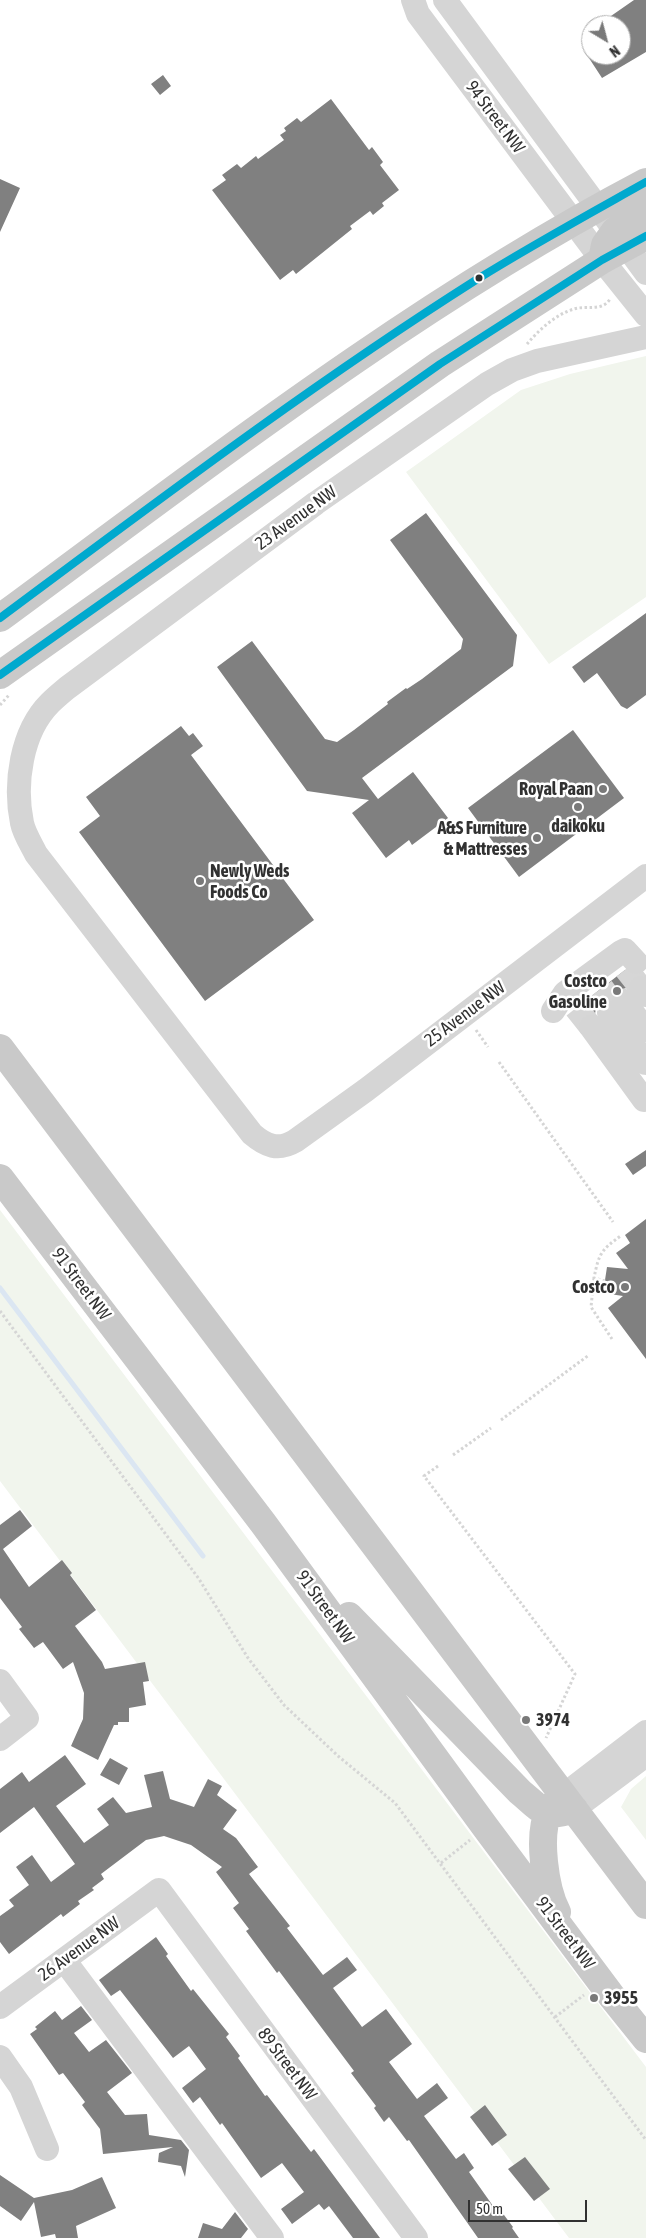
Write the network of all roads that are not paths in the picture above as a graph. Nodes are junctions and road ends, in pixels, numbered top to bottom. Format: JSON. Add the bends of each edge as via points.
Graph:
{"nodes":[{"id":1,"x":413,"y":0,"type":"edge"},
{"id":2,"x":445,"y":0,"type":"edge"},
{"id":3,"x":646,"y":182,"type":"edge"},
{"id":4,"x":646,"y":209,"type":"edge"},
{"id":5,"x":578,"y":227,"type":"junction"},
{"id":6,"x":619,"y":228,"type":"edge"},
{"id":7,"x":602,"y":260,"type":"junction"},
{"id":8,"x":646,"y":273,"type":"edge"},
{"id":9,"x":646,"y":315,"type":"edge"},
{"id":10,"x":646,"y":336,"type":"edge"},
{"id":11,"x":45,"y":585,"type":"junction"},
{"id":12,"x":0,"y":618,"type":"edge"},
{"id":13,"x":0,"y":624,"type":"edge"},
{"id":14,"x":0,"y":675,"type":"edge"},
{"id":15,"x":644,"y":881,"type":"edge"},
{"id":16,"x":620,"y":1008,"type":"edge"},
{"id":17,"x":646,"y":1030,"type":"edge"},
{"id":18,"x":646,"y":1047,"type":"edge"},
{"id":19,"x":0,"y":1048,"type":"edge"},
{"id":20,"x":646,"y":1063,"type":"edge"},
{"id":21,"x":0,"y":1064,"type":"edge"},
{"id":22,"x":646,"y":1076,"type":"edge"},
{"id":23,"x":645,"y":1095,"type":"edge"},
{"id":24,"x":49,"y":1113,"type":"junction"},
{"id":25,"x":281,"y":1147,"type":"joint"},
{"id":26,"x":0,"y":1178,"type":"edge"},
{"id":27,"x":263,"y":1523,"type":"junction"},
{"id":28,"x":0,"y":1682,"type":"edge"},
{"id":29,"x":646,"y":1732,"type":"edge"},
{"id":30,"x":0,"y":1739,"type":"edge"},
{"id":31,"x":646,"y":1756,"type":"edge"},
{"id":32,"x":562,"y":1805,"type":"junction"},
{"id":33,"x":158,"y":1890,"type":"joint"},
{"id":34,"x":646,"y":1905,"type":"edge"},
{"id":35,"x":64,"y":1960,"type":"junction"},
{"id":36,"x":593,"y":1987,"type":"junction"},
{"id":37,"x":0,"y":2007,"type":"edge"},
{"id":38,"x":646,"y":2039,"type":"edge"},
{"id":39,"x":0,"y":2057,"type":"edge"},
{"id":40,"x":47,"y":2149,"type":"dead end"},
{"id":41,"x":272,"y":2238,"type":"edge"},
{"id":42,"x":416,"y":2238,"type":"edge"}],
"edges":[{"from":1,"to":5,"type":"street","name":"94 Street NW","via":[[418,14]]},
{"from":2,"to":6,"type":"street","name":"94 Street NW"},
{"from":3,"to":6,"type":"main road"},
{"from":4,"to":6,"type":"main road"},
{"from":5,"to":6,"type":"main road"},
{"from":5,"to":7,"type":"street","name":"94 Street NW"},
{"from":5,"to":11,"type":"main road","via":[[422,314],[263,425]]},
{"from":6,"to":7,"type":"main road"},
{"from":6,"to":8,"type":"street","name":"94 Street NW"},
{"from":7,"to":9,"type":"street","name":"94 Street NW"},
{"from":7,"to":14,"type":"main road","via":[[440,364]]},
{"from":10,"to":25,"type":"street","name":"23 Avenue NW","via":[[537,362],[512,370],[487,384],[316,503],[67,688],[34,724],[18,788],[22,824],[36,854],[252,1134],[263,1144]]},
{"from":11,"to":12,"type":"main road"},
{"from":11,"to":13,"type":"main road"},
{"from":15,"to":25,"type":"street","name":"25 Avenue NW","via":[[366,1090],[295,1141]]},
{"from":16,"to":17,"type":"street"},
{"from":16,"to":18,"type":"street"},
{"from":16,"to":20,"type":"street"},
{"from":16,"to":22,"type":"street"},
{"from":16,"to":23,"type":"street"},
{"from":19,"to":24,"type":"main road"},
{"from":21,"to":24,"type":"main road"},
{"from":24,"to":32,"type":"main road"},
{"from":26,"to":27,"type":"main road","name":"91 Street NW"},
{"from":27,"to":32,"type":"main road","via":[[520,1792]]},
{"from":27,"to":36,"type":"main road","name":"91 Street NW"},
{"from":28,"to":30,"type":"street","via":[[27,1718]]},
{"from":29,"to":32,"type":"street"},
{"from":31,"to":32,"type":"street"},
{"from":32,"to":34,"type":"main road"},
{"from":32,"to":36,"type":"main road","via":[[544,1852],[548,1886]]},
{"from":33,"to":35,"type":"street","name":"26 Avenue NW"},
{"from":33,"to":42,"type":"street","name":"89 Street NW"},
{"from":35,"to":37,"type":"street","name":"26 Avenue NW"},
{"from":35,"to":41,"type":"street"},
{"from":36,"to":38,"type":"main road","name":"91 Street NW"},
{"from":39,"to":40,"type":"street","via":[[21,2087]]}]}
